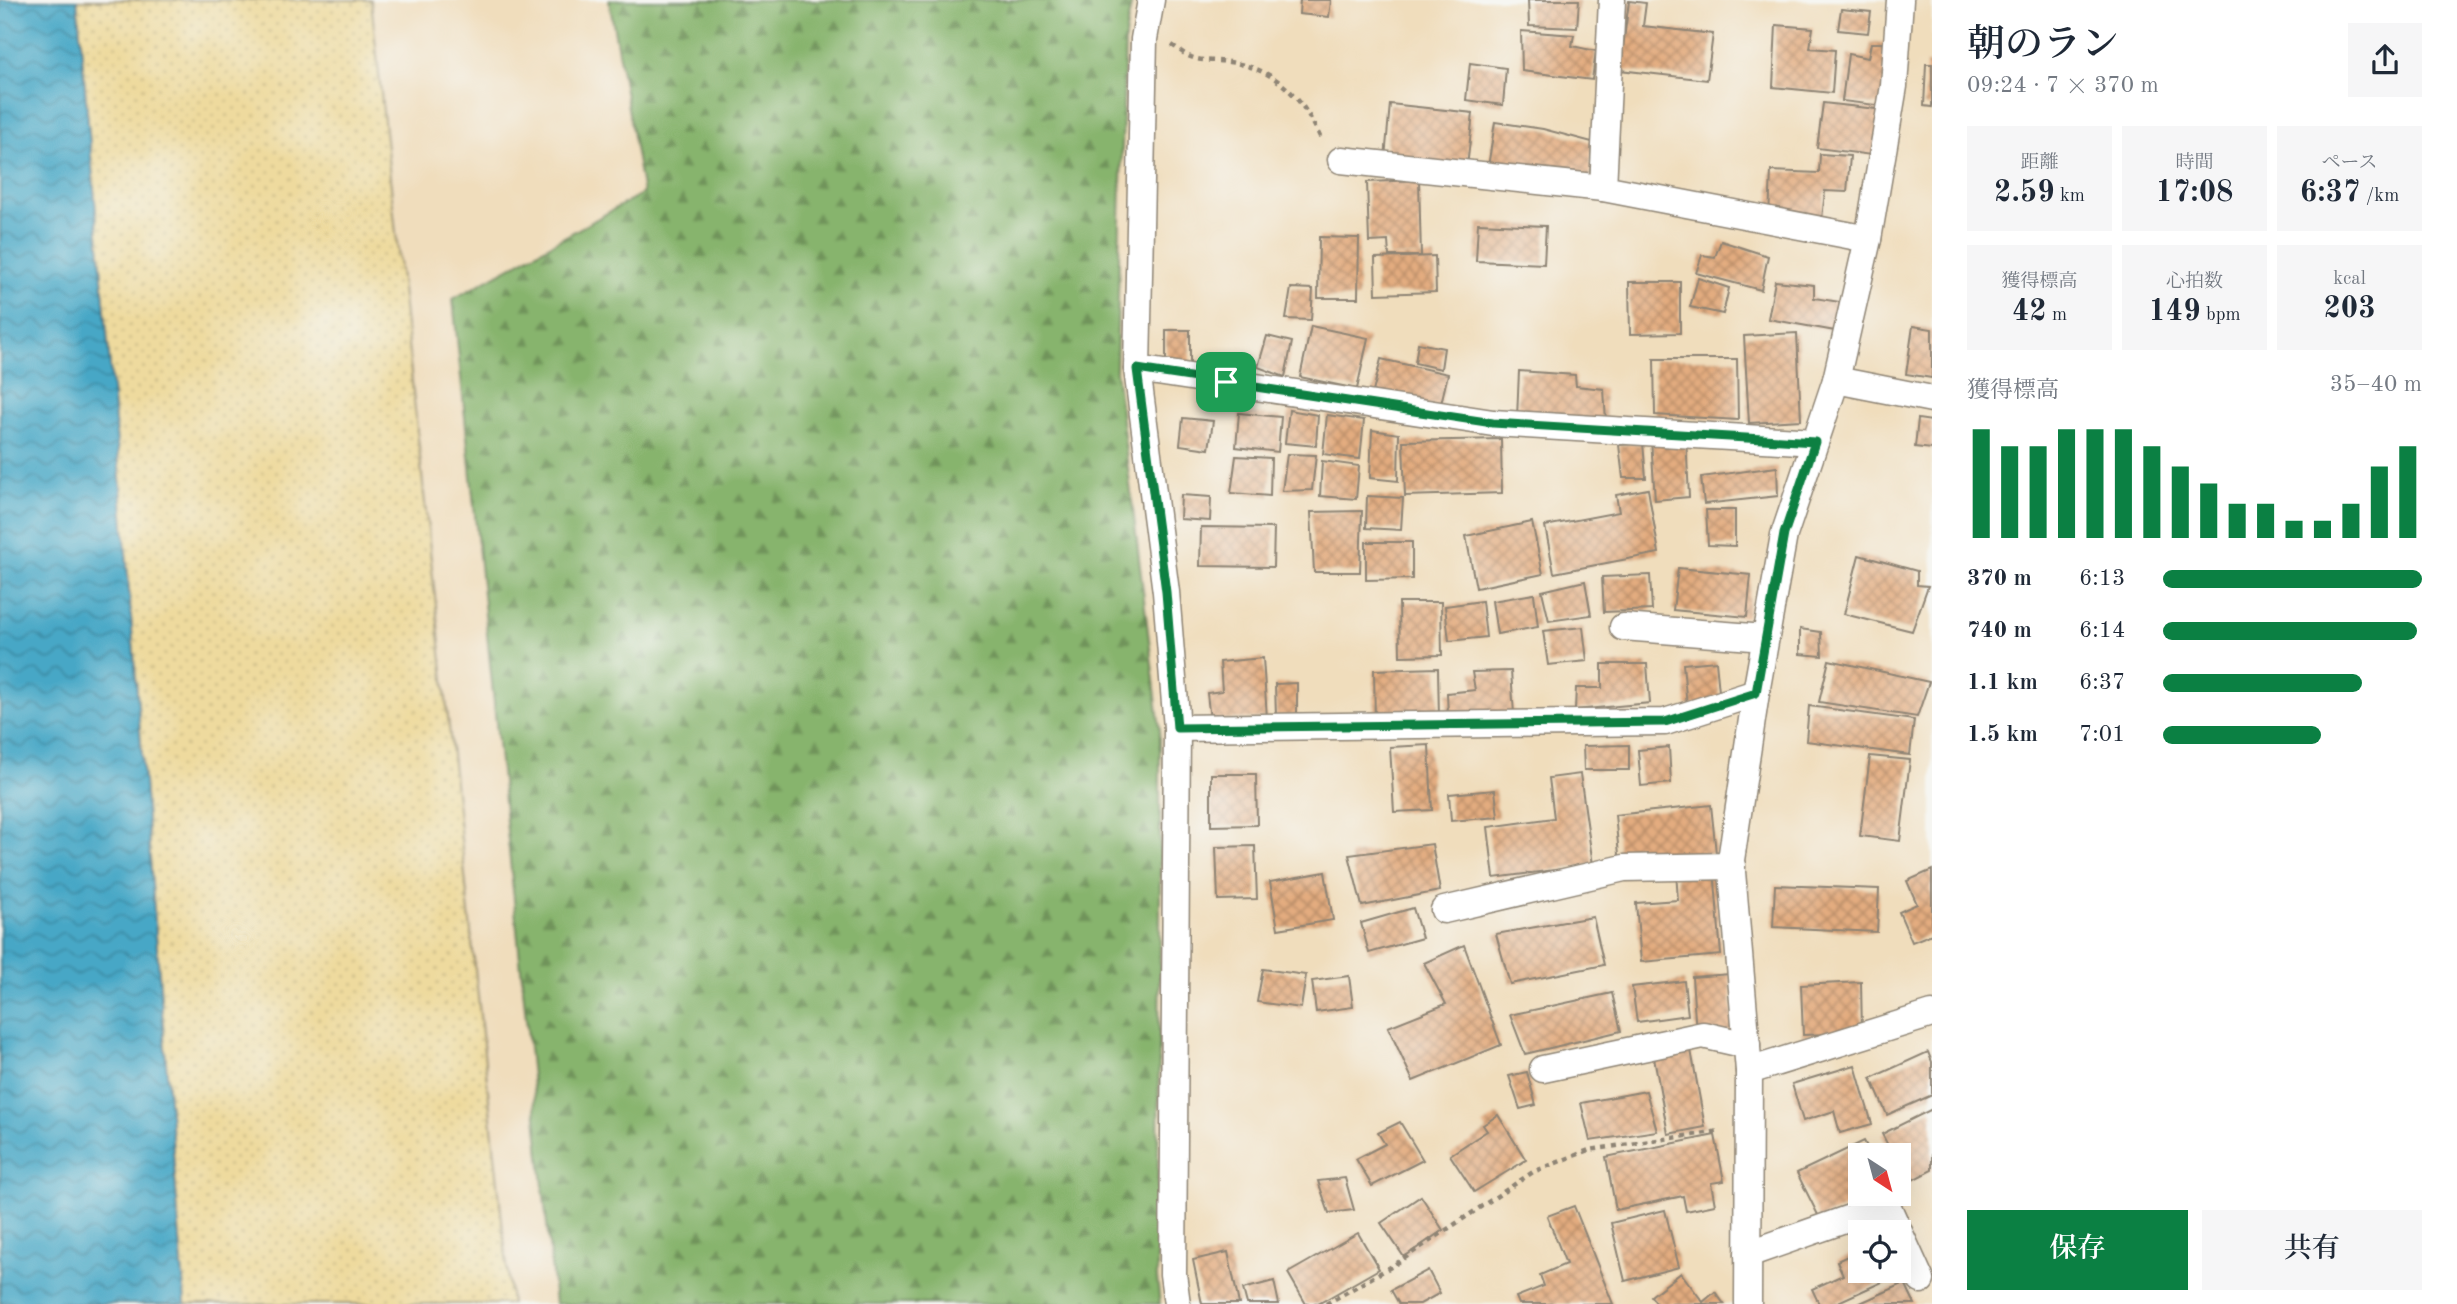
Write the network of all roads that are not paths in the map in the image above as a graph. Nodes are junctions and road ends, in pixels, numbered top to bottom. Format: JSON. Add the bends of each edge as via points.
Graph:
{"nodes":[{"id":1,"x":1151,"y":0,"type":"edge"},
{"id":2,"x":1612,"y":0,"type":"edge"},
{"id":3,"x":1900,"y":0,"type":"edge"},
{"id":4,"x":1341,"y":160,"type":"road end"},
{"id":5,"x":1603,"y":188,"type":"junction"},
{"id":6,"x":1868,"y":239,"type":"junction"},
{"id":7,"x":1137,"y":369,"type":"junction"},
{"id":8,"x":1836,"y":380,"type":"junction"},
{"id":9,"x":1932,"y":399,"type":"edge"},
{"id":10,"x":1815,"y":442,"type":"junction"},
{"id":11,"x":1623,"y":627,"type":"dead end"},
{"id":12,"x":1765,"y":638,"type":"junction"},
{"id":13,"x":1756,"y":693,"type":"junction"},
{"id":14,"x":1177,"y":728,"type":"junction"},
{"id":15,"x":1732,"y":866,"type":"junction"},
{"id":16,"x":1444,"y":910,"type":"dead end"},
{"id":17,"x":1932,"y":1014,"type":"edge"},
{"id":18,"x":1746,"y":1045,"type":"junction"},
{"id":19,"x":1543,"y":1069,"type":"dead end"},
{"id":20,"x":1749,"y":1071,"type":"junction"},
{"id":21,"x":1748,"y":1254,"type":"junction"},
{"id":22,"x":1921,"y":1280,"type":"dead end"},
{"id":23,"x":1177,"y":1304,"type":"edge"},
{"id":24,"x":1748,"y":1304,"type":"edge"}],
"edges":[{"from":1,"to":7,"type":"street","via":[[1146,28]]},
{"from":2,"to":5,"type":"street"},
{"from":3,"to":6,"type":"street","via":[[1894,86]]},
{"from":4,"to":5,"type":"street"},
{"from":5,"to":6,"type":"street"},
{"from":6,"to":8,"type":"street"},
{"from":7,"to":10,"type":"street","via":[[1493,423]]},
{"from":7,"to":14,"type":"street","via":[[1166,592]]},
{"from":8,"to":9,"type":"street"},
{"from":8,"to":10,"type":"street"},
{"from":10,"to":12,"type":"street","via":[[1784,534]]},
{"from":11,"to":12,"type":"street"},
{"from":12,"to":13,"type":"street"},
{"from":13,"to":14,"type":"street","via":[[1665,722]]},
{"from":13,"to":15,"type":"street"},
{"from":14,"to":23,"type":"street","via":[[1173,1259]]},
{"from":15,"to":16,"type":"street","via":[[1624,868]]},
{"from":15,"to":18,"type":"street"},
{"from":17,"to":20,"type":"street"},
{"from":18,"to":19,"type":"street","via":[[1703,1035]]},
{"from":18,"to":20,"type":"street"},
{"from":20,"to":21,"type":"street"},
{"from":21,"to":22,"type":"street","via":[[1887,1205]]},
{"from":21,"to":24,"type":"street"}]}
